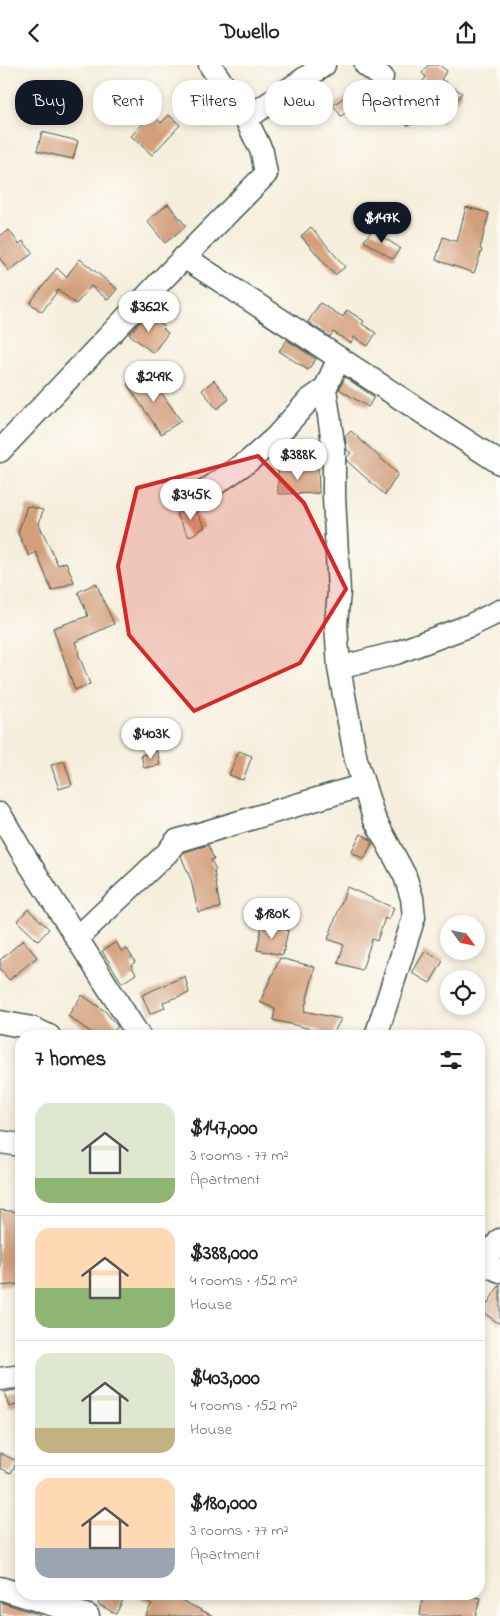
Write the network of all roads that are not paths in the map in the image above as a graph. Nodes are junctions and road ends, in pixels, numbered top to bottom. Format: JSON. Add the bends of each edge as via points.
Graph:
{"nodes":[{"id":1,"x":210,"y":65,"type":"edge"},
{"id":2,"x":324,"y":65,"type":"edge"},
{"id":3,"x":220,"y":80,"type":"edge"},
{"id":4,"x":255,"y":113,"type":"edge"},
{"id":5,"x":249,"y":125,"type":"edge"},
{"id":6,"x":184,"y":257,"type":"junction"},
{"id":7,"x":338,"y":358,"type":"junction"},
{"id":8,"x":325,"y":389,"type":"junction"},
{"id":9,"x":0,"y":451,"type":"edge"},
{"id":10,"x":500,"y":463,"type":"edge"},
{"id":11,"x":198,"y":495,"type":"dead end"},
{"id":12,"x":500,"y":611,"type":"edge"},
{"id":13,"x":339,"y":668,"type":"junction"},
{"id":14,"x":364,"y":785,"type":"junction"},
{"id":15,"x":0,"y":814,"type":"edge"},
{"id":16,"x":77,"y":938,"type":"junction"},
{"id":17,"x":0,"y":1022,"type":"edge"},
{"id":18,"x":36,"y":1030,"type":"edge"},
{"id":19,"x":136,"y":1030,"type":"edge"},
{"id":20,"x":378,"y":1030,"type":"edge"},
{"id":21,"x":0,"y":1142,"type":"edge"},
{"id":22,"x":15,"y":1144,"type":"edge"},
{"id":23,"x":500,"y":1241,"type":"edge"},
{"id":24,"x":485,"y":1266,"type":"edge"},
{"id":25,"x":15,"y":1377,"type":"edge"},
{"id":26,"x":0,"y":1379,"type":"edge"},
{"id":27,"x":0,"y":1588,"type":"edge"},
{"id":28,"x":15,"y":1591,"type":"edge"},
{"id":29,"x":65,"y":1600,"type":"edge"},
{"id":30,"x":88,"y":1616,"type":"edge"}],
"edges":[{"from":1,"to":3,"type":"street"},
{"from":2,"to":4,"type":"street"},
{"from":5,"to":6,"type":"street","via":[[262,152],[266,174]]},
{"from":6,"to":7,"type":"street"},
{"from":6,"to":9,"type":"street"},
{"from":7,"to":8,"type":"street"},
{"from":7,"to":10,"type":"street"},
{"from":8,"to":11,"type":"street","via":[[308,401],[250,460]]},
{"from":8,"to":13,"type":"street","via":[[334,449]]},
{"from":12,"to":13,"type":"street","via":[[396,653]]},
{"from":13,"to":14,"type":"street","via":[[356,760]]},
{"from":14,"to":16,"type":"street","via":[[176,841]]},
{"from":14,"to":20,"type":"street","via":[[374,818],[405,876],[414,917]]},
{"from":15,"to":16,"type":"street"},
{"from":16,"to":19,"type":"street"},
{"from":17,"to":18,"type":"street"},
{"from":21,"to":22,"type":"street"},
{"from":23,"to":24,"type":"street"},
{"from":25,"to":26,"type":"street"},
{"from":27,"to":28,"type":"street"},
{"from":29,"to":30,"type":"street"}]}
